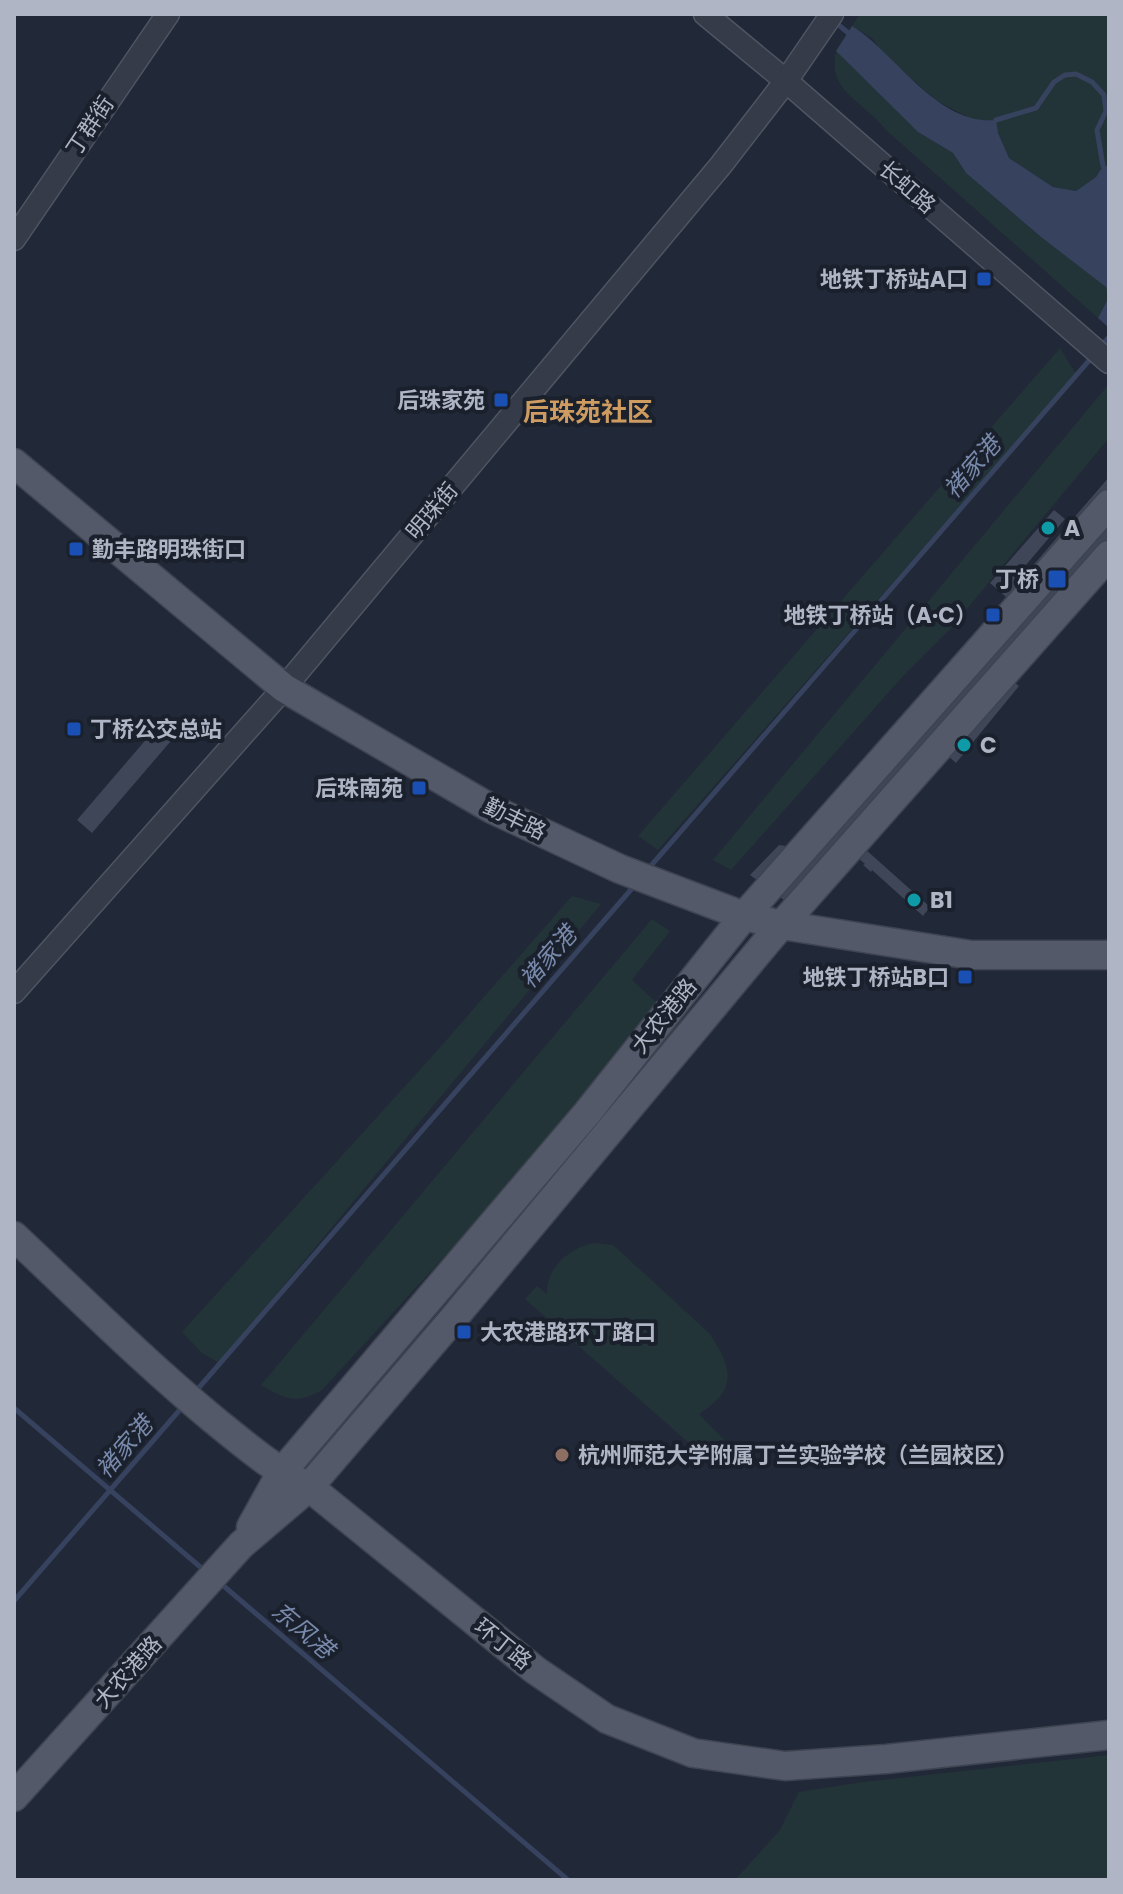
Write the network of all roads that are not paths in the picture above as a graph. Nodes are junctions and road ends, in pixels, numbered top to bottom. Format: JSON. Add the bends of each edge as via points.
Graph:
{"nodes":[{"id":1,"x":168,"y":14,"type":"edge"},
{"id":2,"x":705,"y":14,"type":"edge"},
{"id":3,"x":828,"y":20,"type":"edge"},
{"id":4,"x":786,"y":81,"type":"junction"},
{"id":5,"x":14,"y":239,"type":"edge"},
{"id":6,"x":1101,"y":355,"type":"edge"},
{"id":7,"x":14,"y":463,"type":"edge"},
{"id":8,"x":1109,"y":504,"type":"edge"},
{"id":9,"x":1109,"y":555,"type":"edge"},
{"id":10,"x":284,"y":688,"type":"junction"},
{"id":11,"x":744,"y":916,"type":"junction"},
{"id":12,"x":782,"y":925,"type":"junction"},
{"id":13,"x":1109,"y":955,"type":"edge"},
{"id":14,"x":14,"y":992,"type":"edge"},
{"id":15,"x":14,"y":1236,"type":"edge"},
{"id":16,"x":281,"y":1473,"type":"junction"},
{"id":17,"x":309,"y":1487,"type":"junction"},
{"id":18,"x":241,"y":1545,"type":"junction"},
{"id":19,"x":1109,"y":1735,"type":"edge"},
{"id":20,"x":14,"y":1797,"type":"edge"}],
"edges":[{"from":1,"to":5,"type":"street","name":"丁群街"},
{"from":2,"to":4,"type":"street","name":"长虹路"},
{"from":3,"to":4,"type":"street","name":"明珠街"},
{"from":4,"to":6,"type":"street","name":"长虹路"},
{"from":4,"to":10,"type":"street","name":"明珠街"},
{"from":7,"to":10,"type":"main road","name":"勤丰路"},
{"from":8,"to":11,"type":"main road","name":"大农港路"},
{"from":9,"to":12,"type":"main road","name":"大农港路"},
{"from":10,"to":11,"type":"main road","name":"勤丰路","via":[[492,809],[620,869]]},
{"from":10,"to":14,"type":"street","name":"明珠街"},
{"from":11,"to":12,"type":"main road","name":"勤丰路"},
{"from":11,"to":16,"type":"main road","name":"大农港路","via":[[588,1112]]},
{"from":12,"to":13,"type":"main road","name":"勤丰路","via":[[971,955]]},
{"from":12,"to":17,"type":"main road","name":"大农港路"},
{"from":15,"to":16,"type":"main road","name":"环丁路","via":[[177,1389]]},
{"from":16,"to":17,"type":"main road","name":"环丁路"},
{"from":16,"to":18,"type":"main road","name":"大农港路"},
{"from":17,"to":18,"type":"main road","name":"大农港路"},
{"from":17,"to":19,"type":"main road","name":"环丁路","via":[[535,1670],[607,1719],[693,1753],[785,1766]]},
{"from":18,"to":20,"type":"main road","name":"大农港路"}]}
